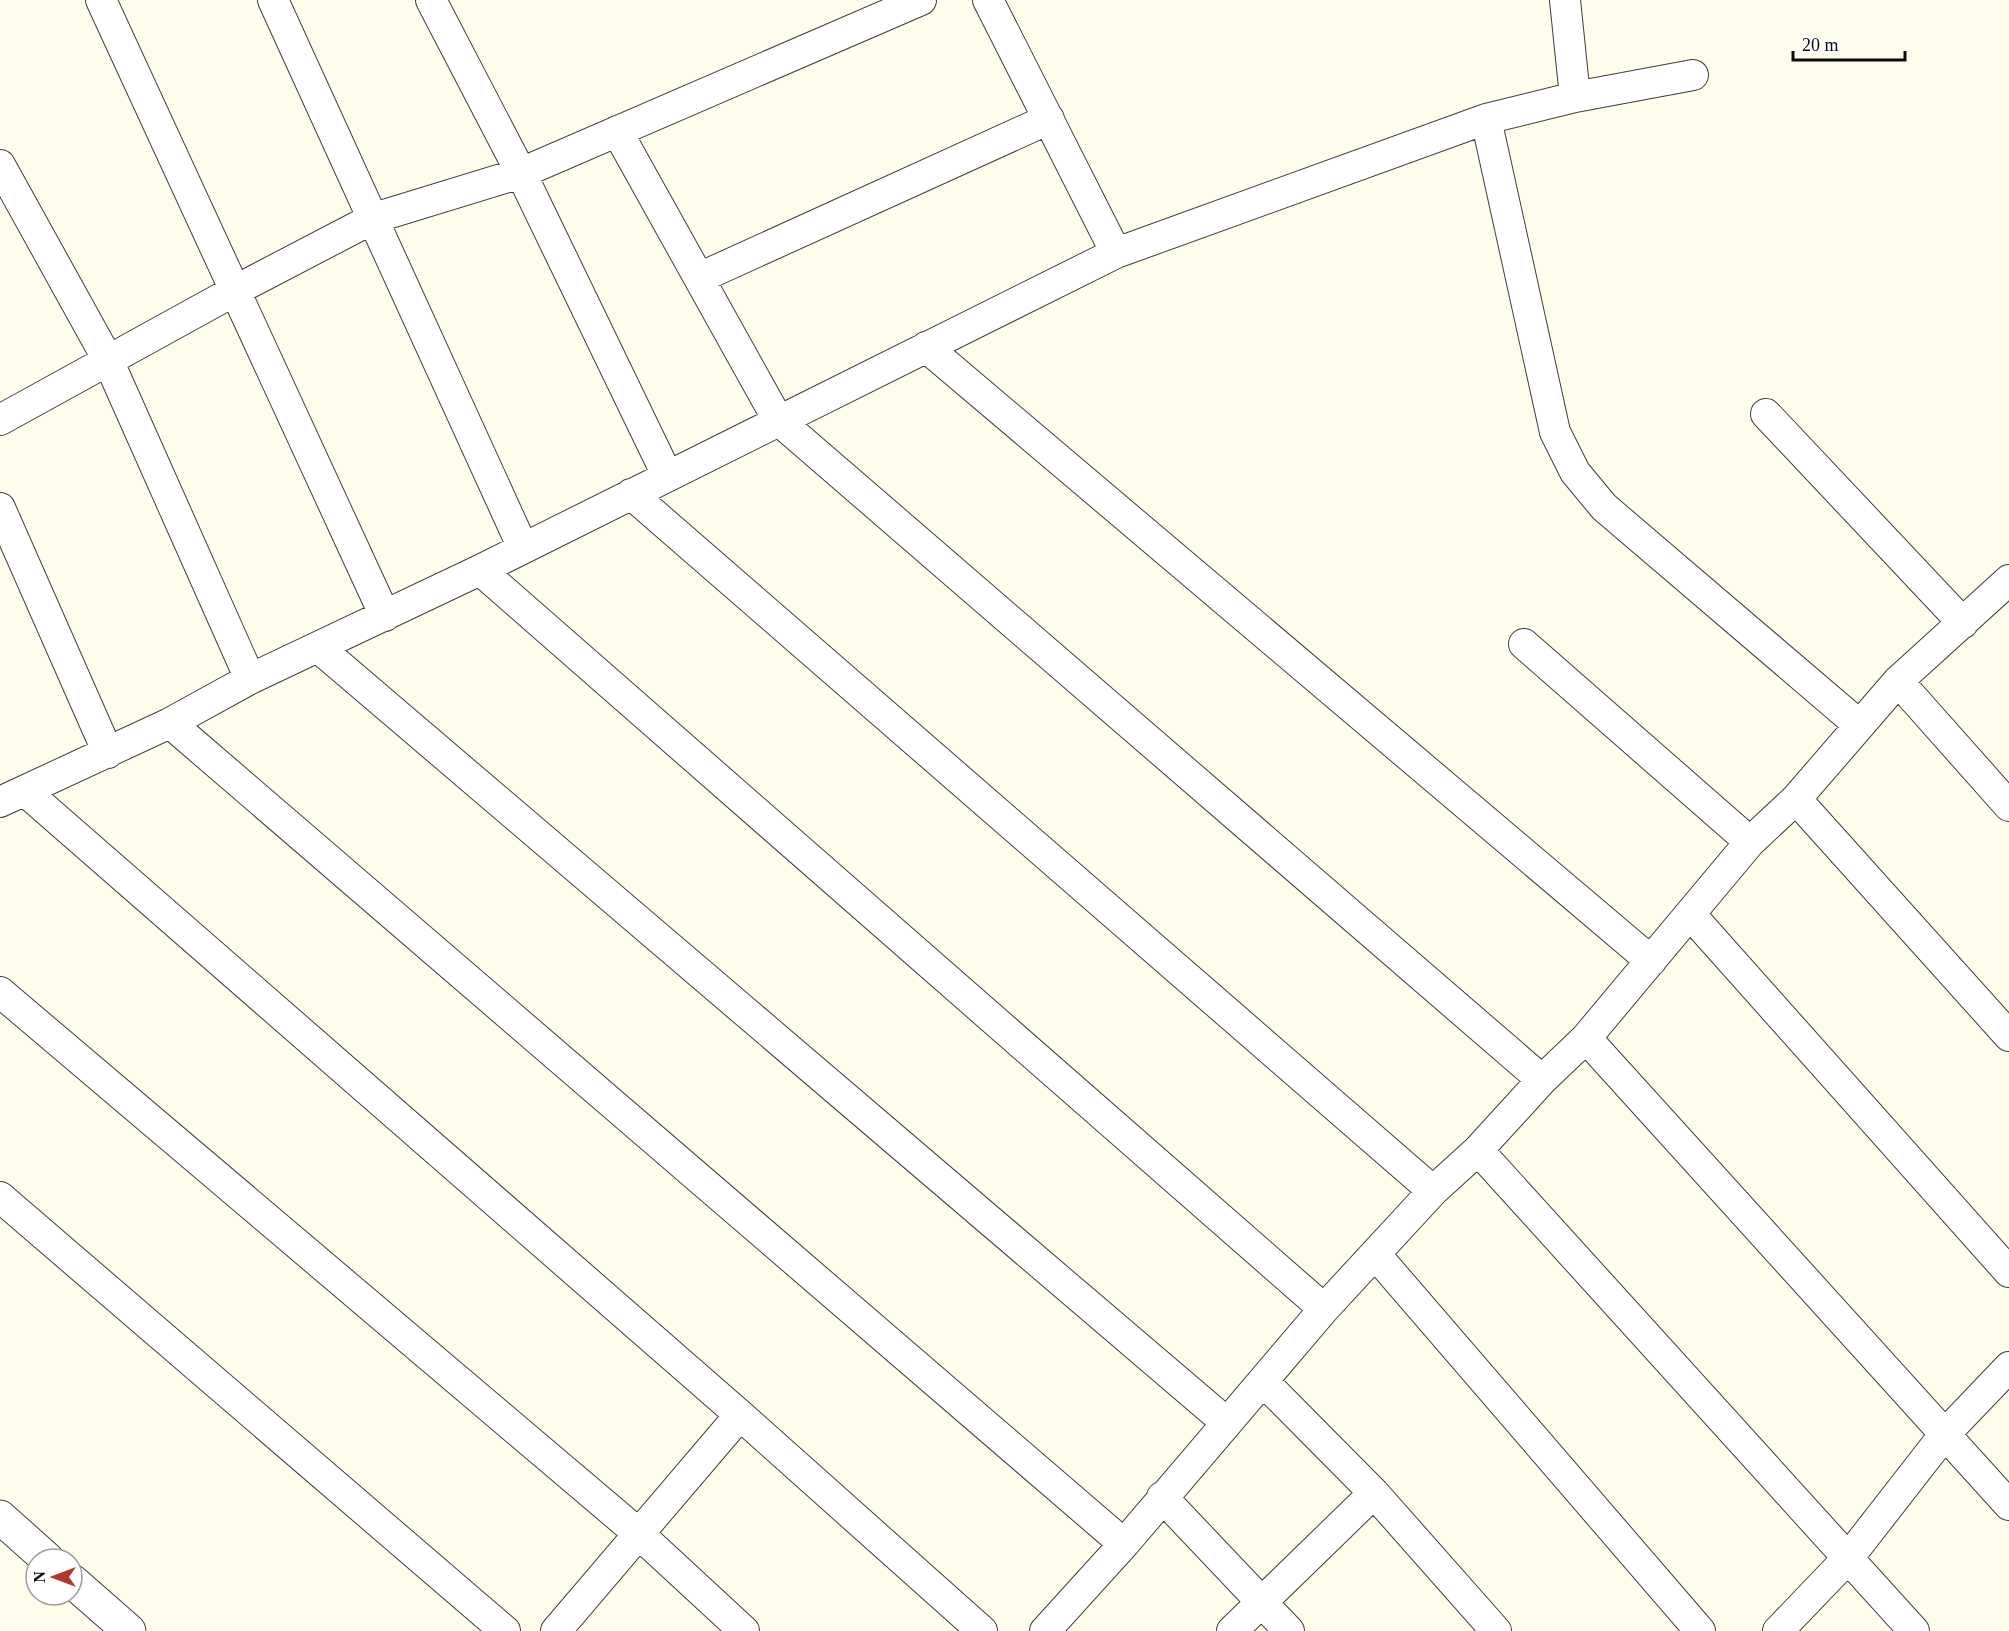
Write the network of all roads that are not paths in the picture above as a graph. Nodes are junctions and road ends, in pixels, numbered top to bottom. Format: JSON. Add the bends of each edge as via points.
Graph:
{"nodes":[{"id":1,"x":101,"y":0,"type":"edge"},
{"id":2,"x":273,"y":0,"type":"edge"},
{"id":3,"x":431,"y":0,"type":"edge"},
{"id":4,"x":988,"y":0,"type":"edge"},
{"id":5,"x":1565,"y":0,"type":"edge"},
{"id":6,"x":911,"y":2,"type":"edge"},
{"id":7,"x":1693,"y":75,"type":"dead end"},
{"id":8,"x":1575,"y":97,"type":"junction"},
{"id":9,"x":1049,"y":119,"type":"junction"},
{"id":10,"x":1486,"y":119,"type":"junction"},
{"id":11,"x":617,"y":131,"type":"junction"},
{"id":12,"x":0,"y":165,"type":"edge"},
{"id":13,"x":521,"y":173,"type":"junction"},
{"id":14,"x":374,"y":218,"type":"junction"},
{"id":15,"x":1116,"y":253,"type":"junction"},
{"id":16,"x":699,"y":278,"type":"junction"},
{"id":17,"x":236,"y":290,"type":"junction"},
{"id":18,"x":926,"y":347,"type":"junction"},
{"id":19,"x":108,"y":360,"type":"junction"},
{"id":20,"x":1766,"y":414,"type":"dead end"},
{"id":21,"x":0,"y":420,"type":"edge"},
{"id":22,"x":778,"y":420,"type":"junction"},
{"id":23,"x":667,"y":475,"type":"junction"},
{"id":24,"x":631,"y":494,"type":"junction"},
{"id":25,"x":0,"y":508,"type":"edge"},
{"id":26,"x":523,"y":548,"type":"junction"},
{"id":27,"x":480,"y":570,"type":"junction"},
{"id":28,"x":2009,"y":580,"type":"edge"},
{"id":29,"x":385,"y":616,"type":"junction"},
{"id":30,"x":1963,"y":623,"type":"junction"},
{"id":31,"x":1524,"y":644,"type":"dead end"},
{"id":32,"x":319,"y":648,"type":"junction"},
{"id":33,"x":250,"y":679,"type":"junction"},
{"id":34,"x":1899,"y":681,"type":"junction"},
{"id":35,"x":170,"y":723,"type":"junction"},
{"id":36,"x":1858,"y":724,"type":"junction"},
{"id":37,"x":108,"y":753,"type":"junction"},
{"id":38,"x":7,"y":798,"type":"edge"},
{"id":39,"x":1796,"y":799,"type":"junction"},
{"id":40,"x":2009,"y":806,"type":"edge"},
{"id":41,"x":1750,"y":842,"type":"junction"},
{"id":42,"x":1690,"y":914,"type":"junction"},
{"id":43,"x":1651,"y":961,"type":"junction"},
{"id":44,"x":0,"y":992,"type":"edge"},
{"id":45,"x":2009,"y":1036,"type":"edge"},
{"id":46,"x":1586,"y":1038,"type":"junction"},
{"id":47,"x":1542,"y":1080,"type":"junction"},
{"id":48,"x":1478,"y":1150,"type":"junction"},
{"id":49,"x":1433,"y":1191,"type":"junction"},
{"id":50,"x":0,"y":1197,"type":"edge"},
{"id":51,"x":1376,"y":1255,"type":"junction"},
{"id":52,"x":2009,"y":1272,"type":"edge"},
{"id":53,"x":1324,"y":1309,"type":"junction"},
{"id":54,"x":2009,"y":1367,"type":"edge"},
{"id":55,"x":1263,"y":1382,"type":"junction"},
{"id":56,"x":740,"y":1415,"type":"junction"},
{"id":57,"x":1227,"y":1423,"type":"junction"},
{"id":58,"x":1944,"y":1435,"type":"junction"},
{"id":59,"x":1374,"y":1493,"type":"junction"},
{"id":60,"x":1162,"y":1497,"type":"junction"},
{"id":61,"x":2009,"y":1505,"type":"edge"},
{"id":62,"x":0,"y":1517,"type":"edge"},
{"id":63,"x":638,"y":1533,"type":"junction"},
{"id":64,"x":1124,"y":1544,"type":"junction"},
{"id":65,"x":34,"y":1547,"type":"edge"},
{"id":66,"x":1849,"y":1557,"type":"junction"},
{"id":67,"x":84,"y":1592,"type":"edge"},
{"id":68,"x":1263,"y":1601,"type":"junction"},
{"id":69,"x":1058,"y":1627,"type":"edge"},
{"id":70,"x":129,"y":1631,"type":"edge"},
{"id":71,"x":505,"y":1631,"type":"edge"},
{"id":72,"x":556,"y":1631,"type":"edge"},
{"id":73,"x":744,"y":1631,"type":"edge"},
{"id":74,"x":982,"y":1631,"type":"edge"},
{"id":75,"x":1232,"y":1631,"type":"edge"},
{"id":76,"x":1288,"y":1631,"type":"edge"},
{"id":77,"x":1496,"y":1631,"type":"edge"},
{"id":78,"x":1700,"y":1631,"type":"edge"},
{"id":79,"x":1778,"y":1631,"type":"edge"},
{"id":80,"x":1914,"y":1631,"type":"edge"}],
"edges":[{"from":1,"to":17,"type":"street"},
{"from":2,"to":14,"type":"street"},
{"from":3,"to":13,"type":"street"},
{"from":4,"to":9,"type":"street"},
{"from":5,"to":8,"type":"street"},
{"from":6,"to":11,"type":"street"},
{"from":7,"to":8,"type":"street"},
{"from":8,"to":10,"type":"street"},
{"from":9,"to":15,"type":"street"},
{"from":9,"to":16,"type":"street"},
{"from":10,"to":15,"type":"street"},
{"from":10,"to":36,"type":"street","via":[[1556,432],[1575,472],[1604,507]]},
{"from":11,"to":13,"type":"street"},
{"from":11,"to":16,"type":"street"},
{"from":12,"to":19,"type":"street"},
{"from":13,"to":14,"type":"street"},
{"from":13,"to":23,"type":"street"},
{"from":14,"to":17,"type":"street"},
{"from":14,"to":26,"type":"street"},
{"from":15,"to":18,"type":"street"},
{"from":16,"to":22,"type":"street"},
{"from":17,"to":19,"type":"street"},
{"from":17,"to":29,"type":"street"},
{"from":18,"to":22,"type":"street"},
{"from":18,"to":43,"type":"street"},
{"from":19,"to":21,"type":"street"},
{"from":19,"to":33,"type":"street"},
{"from":20,"to":30,"type":"street"},
{"from":22,"to":23,"type":"street"},
{"from":22,"to":47,"type":"street"},
{"from":23,"to":24,"type":"street"},
{"from":24,"to":26,"type":"street"},
{"from":24,"to":49,"type":"street"},
{"from":25,"to":37,"type":"street"},
{"from":26,"to":27,"type":"street"},
{"from":27,"to":29,"type":"street"},
{"from":27,"to":53,"type":"street"},
{"from":28,"to":30,"type":"street"},
{"from":29,"to":32,"type":"street"},
{"from":30,"to":34,"type":"street"},
{"from":31,"to":41,"type":"street"},
{"from":32,"to":33,"type":"street"},
{"from":32,"to":57,"type":"street"},
{"from":33,"to":35,"type":"street"},
{"from":34,"to":36,"type":"street"},
{"from":34,"to":40,"type":"street"},
{"from":35,"to":37,"type":"street"},
{"from":35,"to":64,"type":"street"},
{"from":36,"to":39,"type":"street"},
{"from":37,"to":38,"type":"street"},
{"from":38,"to":56,"type":"street"},
{"from":39,"to":41,"type":"street"},
{"from":39,"to":45,"type":"street"},
{"from":41,"to":42,"type":"street"},
{"from":42,"to":43,"type":"street"},
{"from":42,"to":52,"type":"street"},
{"from":43,"to":46,"type":"street"},
{"from":44,"to":63,"type":"street"},
{"from":46,"to":47,"type":"street"},
{"from":46,"to":58,"type":"street"},
{"from":47,"to":48,"type":"street"},
{"from":48,"to":49,"type":"street"},
{"from":48,"to":66,"type":"street"},
{"from":49,"to":51,"type":"street"},
{"from":50,"to":71,"type":"street"},
{"from":51,"to":53,"type":"street"},
{"from":51,"to":78,"type":"street"},
{"from":53,"to":55,"type":"street"},
{"from":54,"to":58,"type":"street"},
{"from":55,"to":57,"type":"street"},
{"from":55,"to":59,"type":"street"},
{"from":56,"to":63,"type":"street"},
{"from":56,"to":74,"type":"street"},
{"from":57,"to":60,"type":"street"},
{"from":58,"to":61,"type":"street"},
{"from":58,"to":66,"type":"street"},
{"from":59,"to":68,"type":"street"},
{"from":59,"to":77,"type":"street"},
{"from":60,"to":64,"type":"street"},
{"from":60,"to":68,"type":"street"},
{"from":62,"to":65,"type":"street"},
{"from":63,"to":72,"type":"street"},
{"from":63,"to":73,"type":"street"},
{"from":64,"to":69,"type":"street"},
{"from":66,"to":79,"type":"street"},
{"from":66,"to":80,"type":"street"},
{"from":67,"to":70,"type":"street"},
{"from":68,"to":75,"type":"street"},
{"from":68,"to":76,"type":"street"}]}
